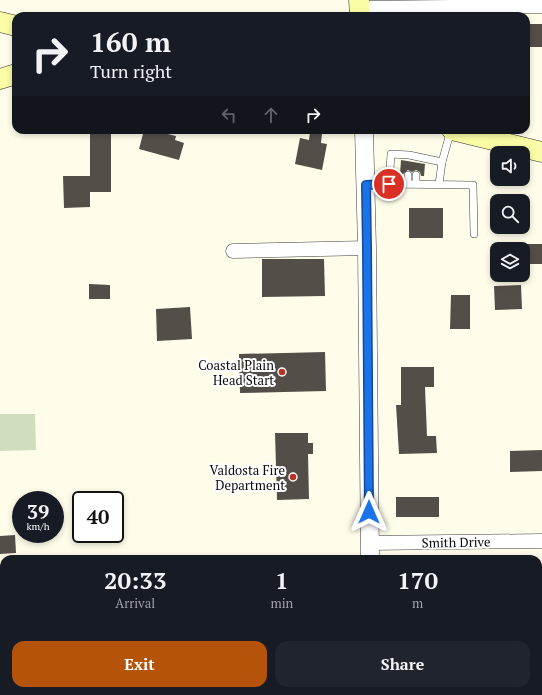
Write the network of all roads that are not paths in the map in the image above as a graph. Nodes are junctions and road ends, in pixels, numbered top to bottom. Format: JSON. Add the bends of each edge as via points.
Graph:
{"nodes":[{"id":1,"x":542,"y":6,"type":"edge"},
{"id":2,"x":360,"y":8,"type":"edge"},
{"id":3,"x":0,"y":22,"type":"edge"},
{"id":4,"x":12,"y":25,"type":"edge"},
{"id":5,"x":12,"y":75,"type":"edge"},
{"id":6,"x":0,"y":79,"type":"edge"},
{"id":7,"x":364,"y":134,"type":"edge"},
{"id":8,"x":451,"y":134,"type":"edge"},
{"id":9,"x":468,"y":134,"type":"edge"},
{"id":10,"x":542,"y":152,"type":"edge"},
{"id":11,"x":442,"y":162,"type":"junction"},
{"id":12,"x":408,"y":174,"type":"dead end"},
{"id":13,"x":416,"y":175,"type":"dead end"},
{"id":14,"x":389,"y":184,"type":"junction"},
{"id":15,"x":408,"y":184,"type":"junction"},
{"id":16,"x":416,"y":184,"type":"junction"},
{"id":17,"x":439,"y":184,"type":"junction"},
{"id":18,"x":366,"y":185,"type":"junction"},
{"id":19,"x":474,"y":234,"type":"dead end"},
{"id":20,"x":367,"y":248,"type":"junction"},
{"id":21,"x":233,"y":251,"type":"dead end"},
{"id":22,"x":542,"y":540,"type":"edge"},
{"id":23,"x":369,"y":551,"type":"edge"}],
"edges":[{"from":1,"to":2,"type":"street"},
{"from":3,"to":4,"type":"main road"},
{"from":5,"to":6,"type":"main road"},
{"from":7,"to":18,"type":"street"},
{"from":8,"to":11,"type":"lane"},
{"from":9,"to":10,"type":"main road"},
{"from":11,"to":14,"type":"lane","via":[[391,154]]},
{"from":11,"to":17,"type":"lane"},
{"from":12,"to":15,"type":"lane"},
{"from":13,"to":16,"type":"lane"},
{"from":14,"to":15,"type":"lane"},
{"from":14,"to":18,"type":"lane"},
{"from":15,"to":16,"type":"lane"},
{"from":16,"to":17,"type":"lane"},
{"from":17,"to":19,"type":"lane","via":[[473,185]]},
{"from":18,"to":20,"type":"street"},
{"from":20,"to":21,"type":"street"},
{"from":20,"to":23,"type":"street"},
{"from":22,"to":23,"type":"street","name":"Smith Drive"}]}
